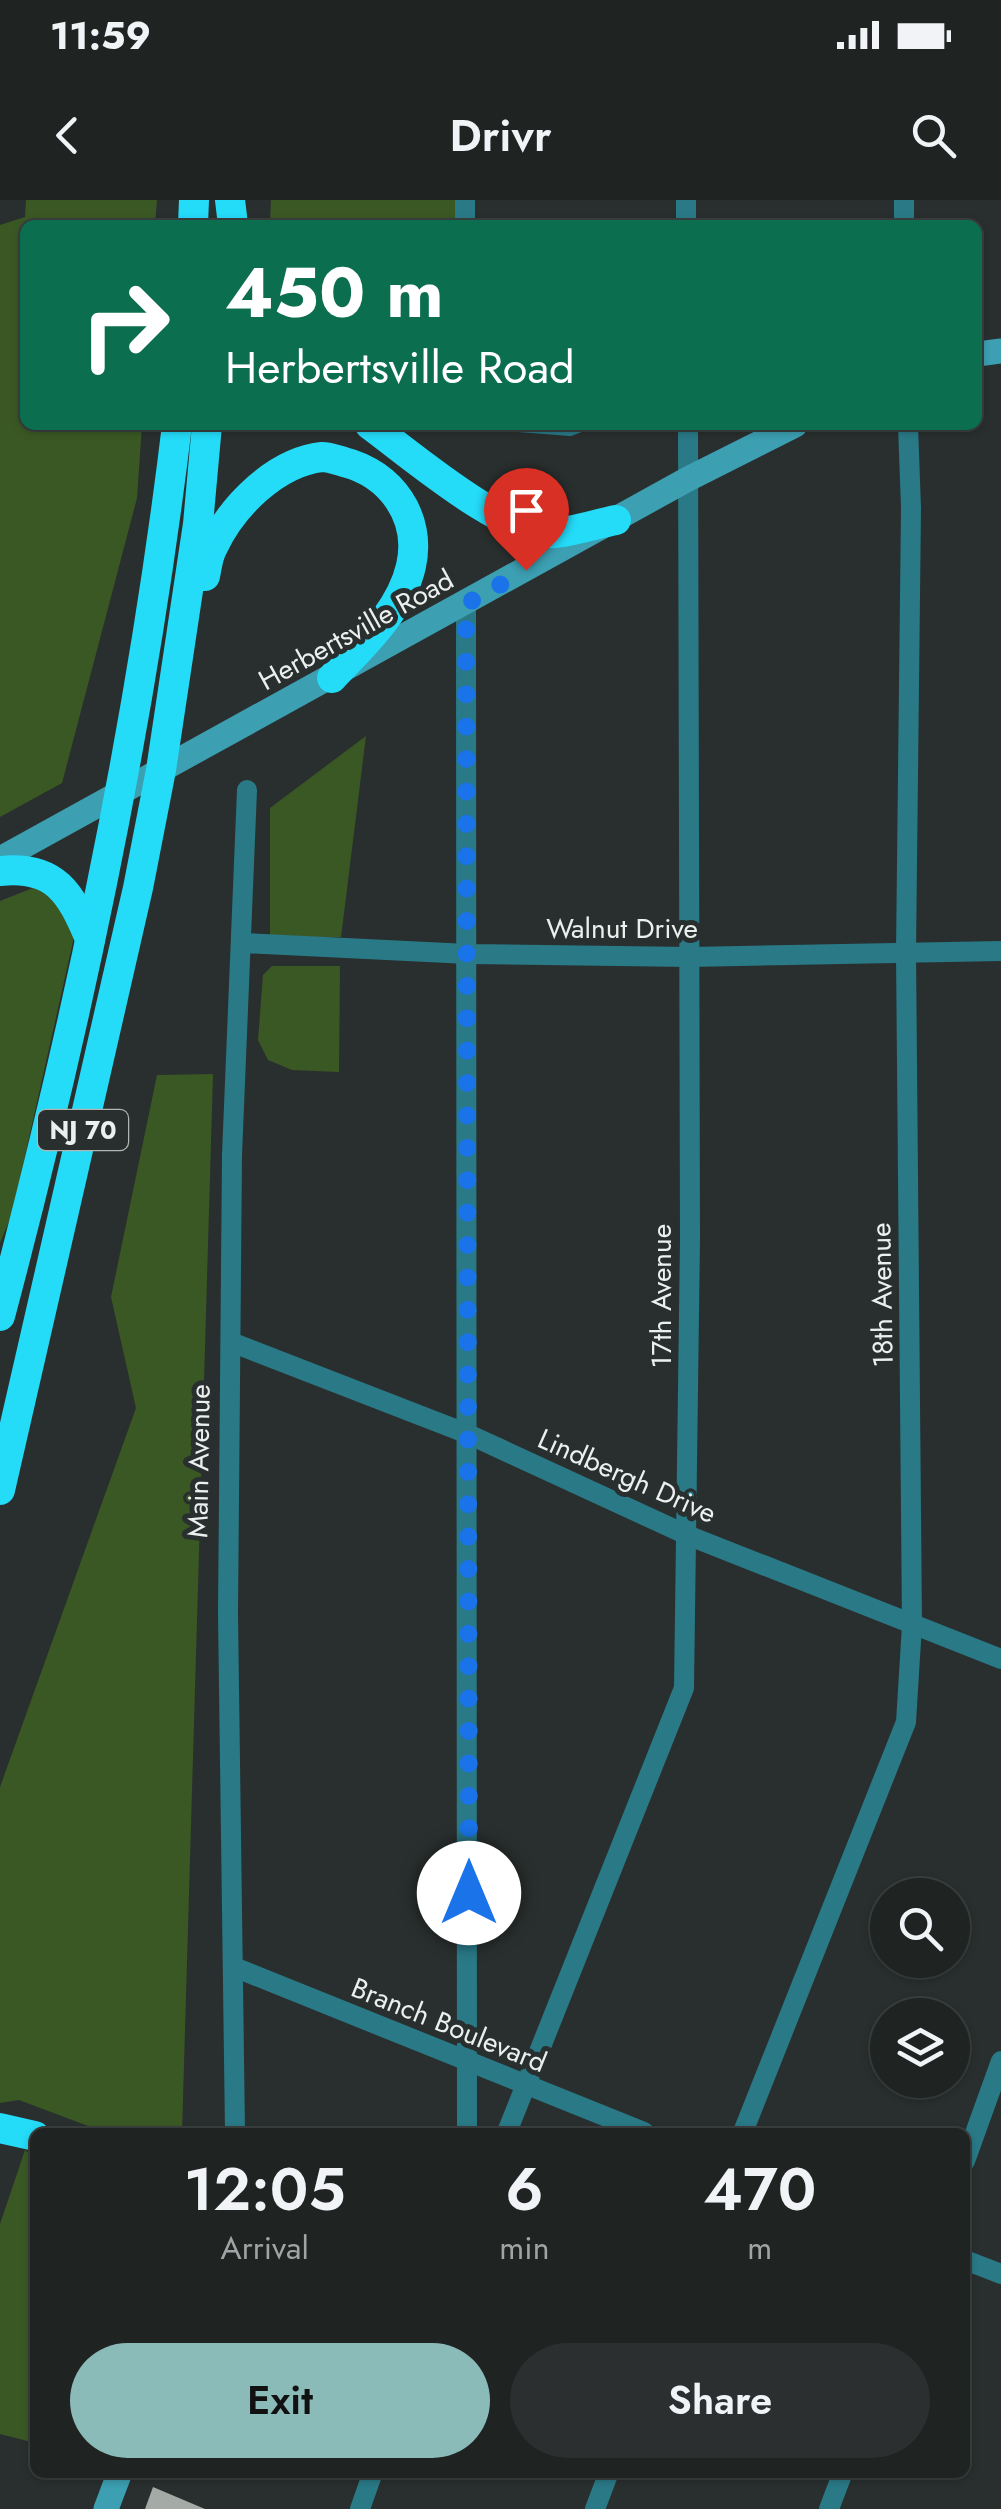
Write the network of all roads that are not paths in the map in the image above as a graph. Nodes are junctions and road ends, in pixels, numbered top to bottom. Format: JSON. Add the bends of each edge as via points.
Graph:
{"nodes":[{"id":1,"x":177,"y":430,"type":"edge"},
{"id":2,"x":207,"y":430,"type":"edge"},
{"id":3,"x":377,"y":430,"type":"edge"},
{"id":4,"x":688,"y":430,"type":"edge"},
{"id":5,"x":785,"y":430,"type":"edge"},
{"id":6,"x":908,"y":430,"type":"edge"},
{"id":7,"x":688,"y":479,"type":"junction"},
{"id":8,"x":616,"y":520,"type":"junction"},
{"id":9,"x":466,"y":604,"type":"junction"},
{"id":10,"x":332,"y":678,"type":"junction"},
{"id":11,"x":171,"y":705,"type":"junction"},
{"id":12,"x":161,"y":770,"type":"junction"},
{"id":13,"x":247,"y":790,"type":"dead end"},
{"id":14,"x":122,"y":791,"type":"junction"},
{"id":15,"x":0,"y":859,"type":"edge"},
{"id":16,"x":0,"y":870,"type":"edge"},
{"id":17,"x":90,"y":939,"type":"junction"},
{"id":18,"x":243,"y":943,"type":"junction"},
{"id":19,"x":906,"y":952,"type":"junction"},
{"id":20,"x":1001,"y":952,"type":"edge"},
{"id":21,"x":468,"y":954,"type":"junction"},
{"id":22,"x":690,"y":956,"type":"junction"},
{"id":23,"x":44,"y":1152,"type":"junction"},
{"id":24,"x":0,"y":1267,"type":"edge"},
{"id":25,"x":0,"y":1316,"type":"edge"},
{"id":26,"x":230,"y":1342,"type":"junction"},
{"id":27,"x":468,"y":1434,"type":"junction"},
{"id":28,"x":0,"y":1490,"type":"edge"},
{"id":29,"x":687,"y":1534,"type":"junction"},
{"id":30,"x":912,"y":1625,"type":"junction"},
{"id":31,"x":1001,"y":1660,"type":"edge"},
{"id":32,"x":234,"y":1967,"type":"junction"},
{"id":33,"x":1001,"y":2061,"type":"edge"},
{"id":34,"x":468,"y":2062,"type":"junction"},
{"id":35,"x":525,"y":2086,"type":"junction"},
{"id":36,"x":0,"y":2128,"type":"edge"},
{"id":37,"x":235,"y":2128,"type":"edge"},
{"id":38,"x":467,"y":2128,"type":"edge"},
{"id":39,"x":509,"y":2128,"type":"edge"},
{"id":40,"x":634,"y":2128,"type":"edge"},
{"id":41,"x":745,"y":2128,"type":"edge"},
{"id":42,"x":30,"y":2135,"type":"edge"},
{"id":43,"x":970,"y":2147,"type":"edge"},
{"id":44,"x":970,"y":2262,"type":"edge"},
{"id":45,"x":1001,"y":2274,"type":"edge"},
{"id":46,"x":118,"y":2478,"type":"edge"},
{"id":47,"x":371,"y":2478,"type":"edge"},
{"id":48,"x":607,"y":2478,"type":"edge"},
{"id":49,"x":841,"y":2478,"type":"edge"},
{"id":50,"x":106,"y":2509,"type":"edge"},
{"id":51,"x":360,"y":2509,"type":"edge"},
{"id":52,"x":594,"y":2509,"type":"edge"},
{"id":53,"x":829,"y":2509,"type":"edge"}],
"edges":[{"from":1,"to":14,"type":"highway","number":"NJ 70"},
{"from":2,"to":11,"type":"highway","number":"NJ 70"},
{"from":3,"to":8,"type":"highway","via":[[496,516],[528,529],[552,534]]},
{"from":4,"to":7,"type":"street","name":"17th Avenue"},
{"from":5,"to":7,"type":"main road","name":"Herbertsville Road"},
{"from":6,"to":19,"type":"street","name":"18th Avenue"},
{"from":7,"to":8,"type":"main road","name":"Herbertsville Road"},
{"from":7,"to":22,"type":"street","name":"17th Avenue"},
{"from":8,"to":9,"type":"main road","name":"Herbertsville Road"},
{"from":9,"to":10,"type":"main road","name":"Herbertsville Road"},
{"from":9,"to":21,"type":"street"},
{"from":10,"to":11,"type":"highway","via":[[398,600],[412,566],[414,530],[396,494],[366,468],[324,457],[282,469],[248,496],[212,547]]},
{"from":10,"to":12,"type":"main road","name":"Herbertsville Road"},
{"from":11,"to":12,"type":"highway","number":"NJ 70"},
{"from":12,"to":14,"type":"main road","name":"Herbertsville Road"},
{"from":12,"to":28,"type":"highway","number":"NJ 70"},
{"from":13,"to":18,"type":"street","name":"Main Avenue"},
{"from":14,"to":15,"type":"main road","name":"Herbertsville Road"},
{"from":14,"to":17,"type":"highway","number":"NJ 70"},
{"from":16,"to":17,"type":"highway","via":[[36,872],[58,884]]},
{"from":17,"to":23,"type":"highway","number":"NJ 70"},
{"from":18,"to":21,"type":"street","name":"Walnut Drive"},
{"from":18,"to":26,"type":"street","name":"Main Avenue"},
{"from":19,"to":20,"type":"street","name":"Walnut Drive"},
{"from":19,"to":22,"type":"street","name":"Walnut Drive"},
{"from":19,"to":30,"type":"street","name":"18th Avenue"},
{"from":21,"to":22,"type":"street","name":"Walnut Drive"},
{"from":21,"to":27,"type":"street"},
{"from":22,"to":29,"type":"street","name":"17th Avenue"},
{"from":23,"to":24,"type":"highway"},
{"from":23,"to":25,"type":"highway","number":"NJ 70"},
{"from":26,"to":27,"type":"street","name":"Lindbergh Drive"},
{"from":26,"to":32,"type":"street","name":"Main Avenue"},
{"from":27,"to":29,"type":"street","name":"Lindbergh Drive"},
{"from":27,"to":34,"type":"street"},
{"from":29,"to":30,"type":"street","name":"Lindbergh Drive"},
{"from":29,"to":35,"type":"street","name":"17th Avenue","via":[[684,1688]]},
{"from":30,"to":31,"type":"street","name":"Lindbergh Drive"},
{"from":30,"to":41,"type":"street","name":"18th Avenue","via":[[906,1722]]},
{"from":32,"to":34,"type":"street","name":"Branch Boulevard"},
{"from":32,"to":37,"type":"street","name":"Main Avenue"},
{"from":33,"to":43,"type":"street"},
{"from":34,"to":35,"type":"street","name":"Branch Boulevard"},
{"from":34,"to":38,"type":"street"},
{"from":35,"to":39,"type":"street","name":"17th Avenue"},
{"from":35,"to":40,"type":"street","name":"Branch Boulevard"},
{"from":36,"to":42,"type":"highway"},
{"from":44,"to":45,"type":"street"},
{"from":46,"to":50,"type":"main road"},
{"from":47,"to":51,"type":"street"},
{"from":48,"to":52,"type":"street"},
{"from":49,"to":53,"type":"street"}]}
